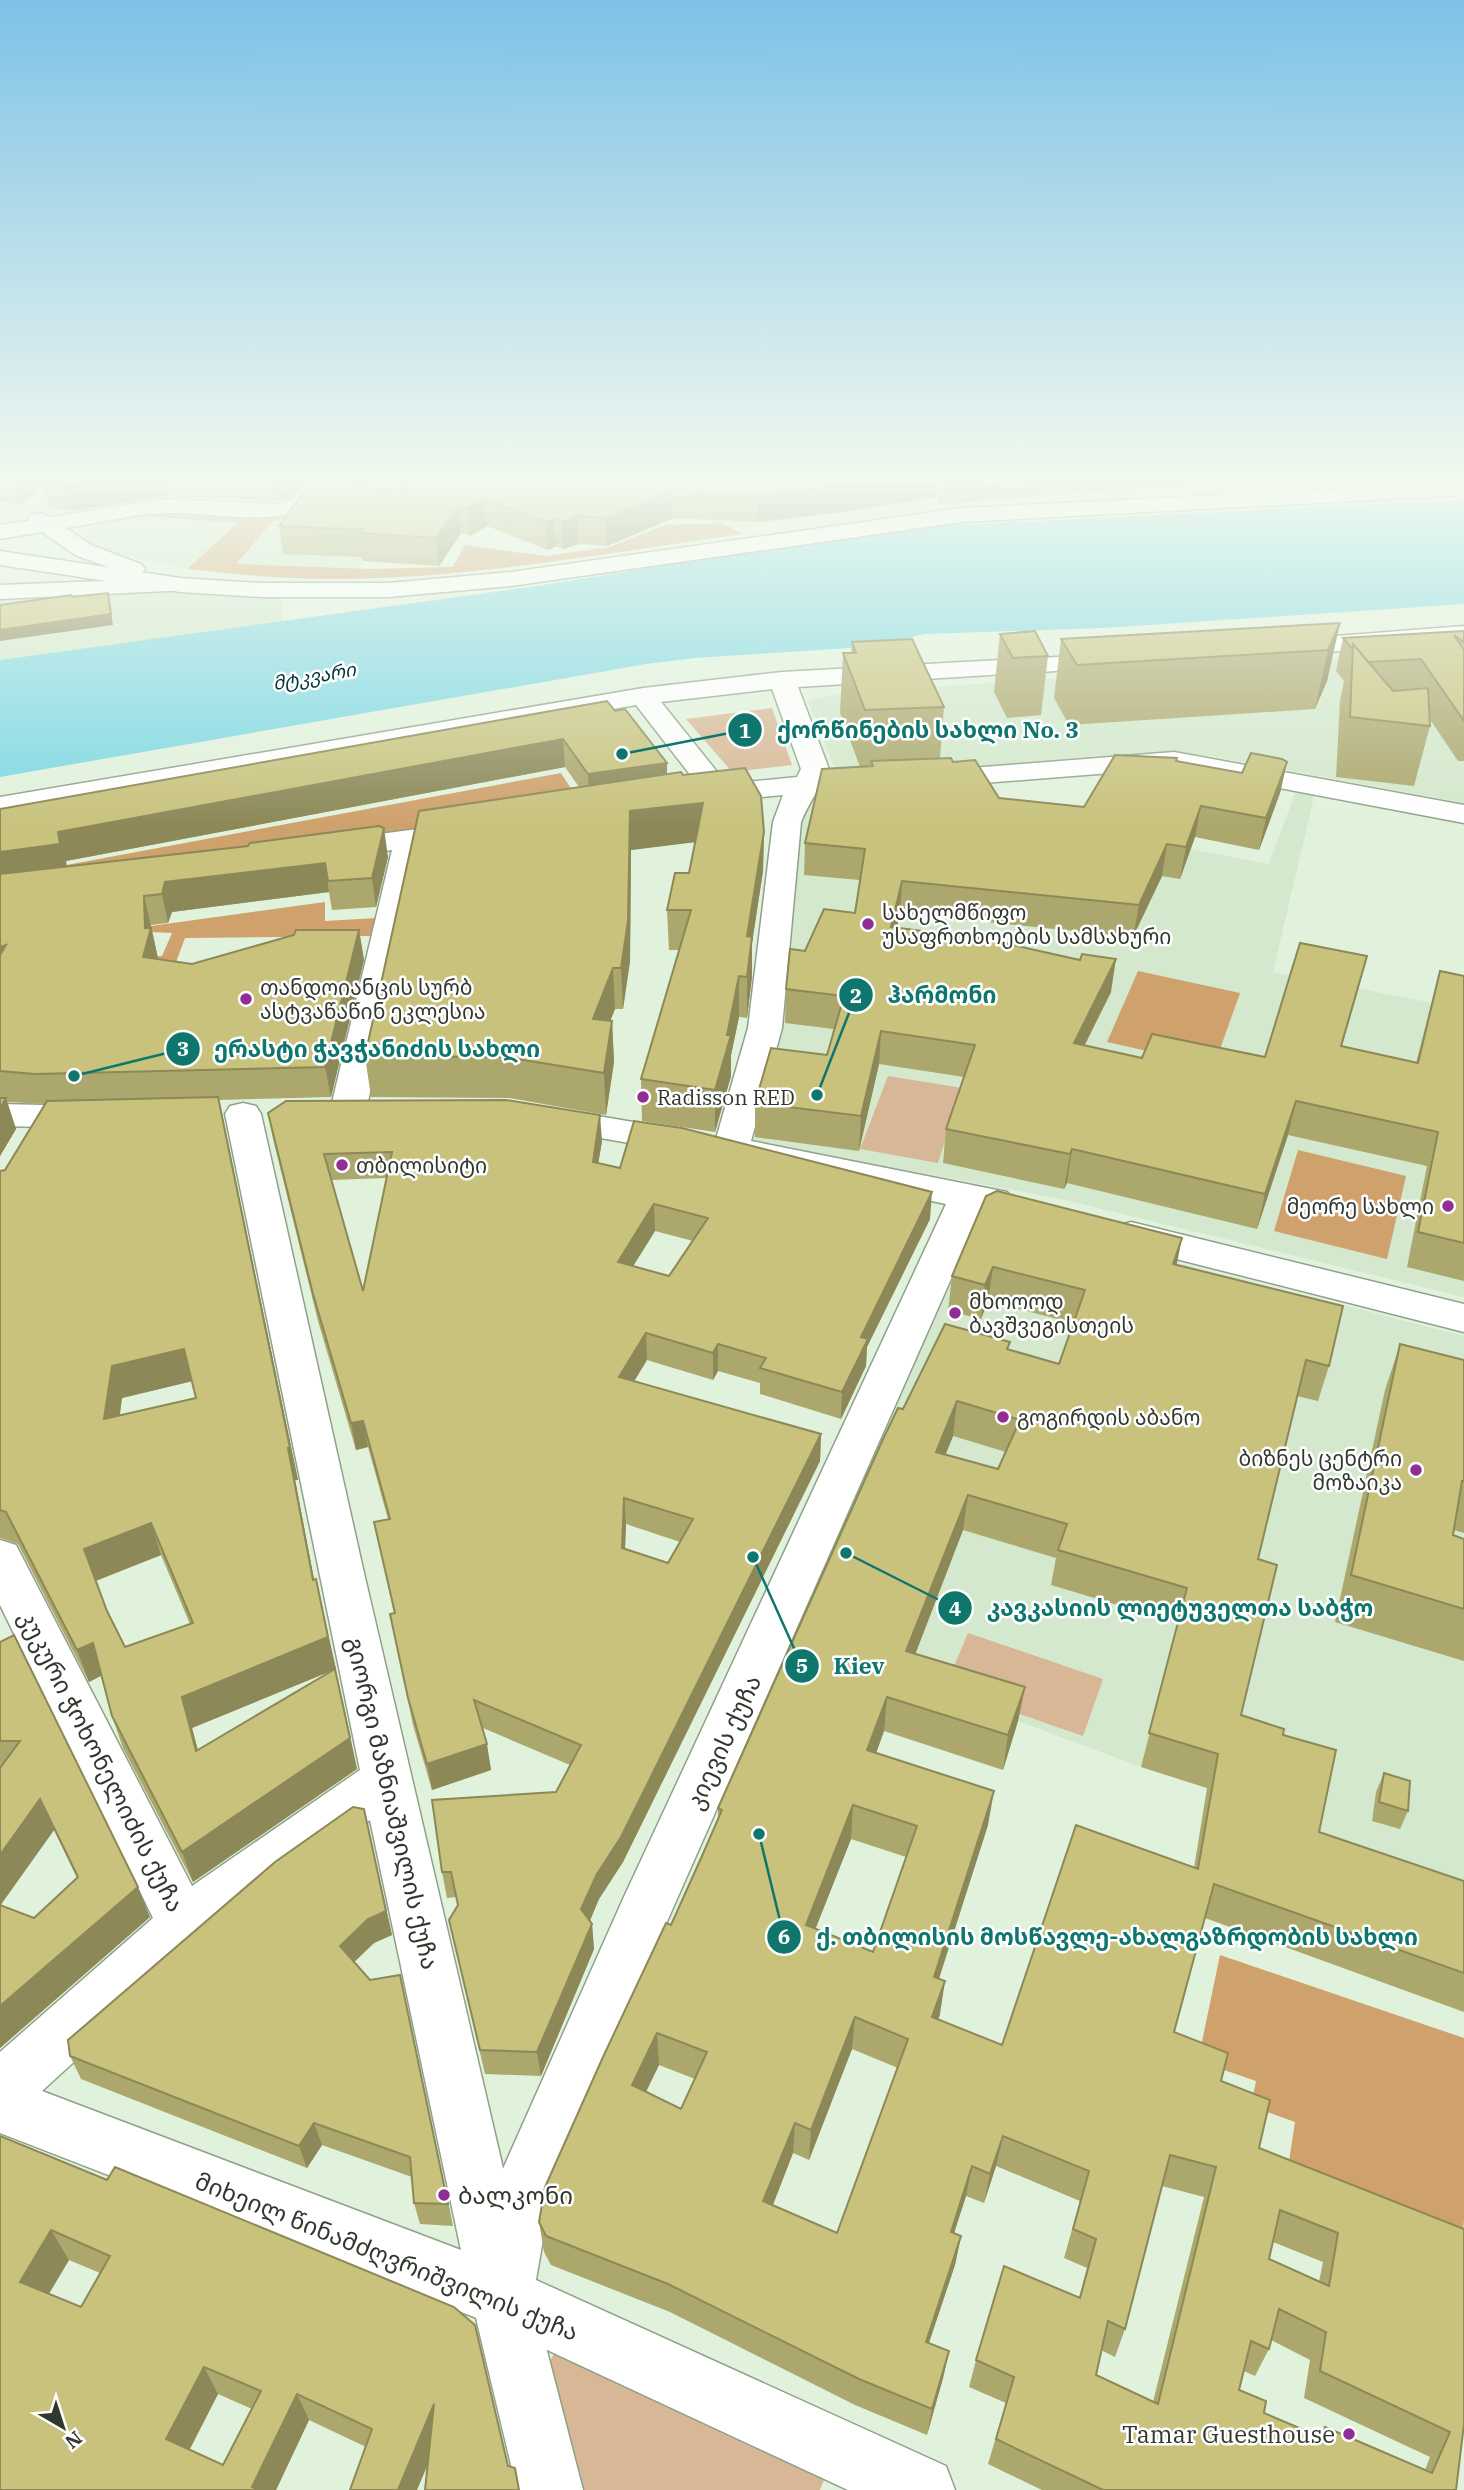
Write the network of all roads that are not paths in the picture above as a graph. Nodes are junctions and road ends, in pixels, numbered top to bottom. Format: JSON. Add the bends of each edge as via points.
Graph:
{"nodes":[{"id":1,"x":1464,"y":633,"type":"edge"},
{"id":2,"x":1255,"y":650,"type":"edge"},
{"id":3,"x":1133,"y":660,"type":"edge"},
{"id":4,"x":782,"y":680,"type":"junction"},
{"id":5,"x":643,"y":696,"type":"junction"},
{"id":6,"x":914,"y":780,"type":"edge"},
{"id":7,"x":742,"y":791,"type":"junction"},
{"id":8,"x":811,"y":791,"type":"junction"},
{"id":9,"x":692,"y":798,"type":"edge"},
{"id":10,"x":0,"y":806,"type":"edge"},
{"id":11,"x":1464,"y":814,"type":"edge"},
{"id":12,"x":489,"y":828,"type":"edge"},
{"id":13,"x":410,"y":840,"type":"junction"},
{"id":14,"x":301,"y":853,"type":"edge"},
{"id":15,"x":347,"y":1111,"type":"edge"},
{"id":16,"x":247,"y":1114,"type":"dead end"},
{"id":17,"x":521,"y":1114,"type":"edge"},
{"id":18,"x":0,"y":1115,"type":"edge"},
{"id":19,"x":123,"y":1116,"type":"edge"},
{"id":20,"x":44,"y":1118,"type":"junction"},
{"id":21,"x":731,"y":1149,"type":"junction"},
{"id":22,"x":24,"y":1151,"type":"edge"},
{"id":23,"x":969,"y":1195,"type":"junction"},
{"id":24,"x":1024,"y":1209,"type":"edge"},
{"id":25,"x":1097,"y":1227,"type":"edge"},
{"id":26,"x":1464,"y":1318,"type":"edge"},
{"id":27,"x":0,"y":1558,"type":"edge"},
{"id":28,"x":387,"y":1779,"type":"junction"},
{"id":29,"x":184,"y":1925,"type":"junction"},
{"id":30,"x":0,"y":2090,"type":"edge"},
{"id":31,"x":0,"y":2104,"type":"edge"},
{"id":32,"x":502,"y":2297,"type":"junction"},
{"id":33,"x":550,"y":2490,"type":"edge"},
{"id":34,"x":922,"y":2490,"type":"edge"}],
"edges":[{"from":1,"to":2,"type":"main road"},
{"from":3,"to":4,"type":"main road"},
{"from":4,"to":5,"type":"main road"},
{"from":4,"to":8,"type":"main road","via":[[814,760]]},
{"from":5,"to":7,"type":"main road","via":[[712,784]]},
{"from":5,"to":10,"type":"main road"},
{"from":6,"to":11,"type":"main road","via":[[1174,760]]},
{"from":7,"to":8,"type":"main road"},
{"from":7,"to":9,"type":"main road"},
{"from":8,"to":21,"type":"main road","via":[[787,822],[765,1028]]},
{"from":12,"to":13,"type":"main road"},
{"from":13,"to":14,"type":"main road"},
{"from":13,"to":15,"type":"main road"},
{"from":16,"to":28,"type":"main road","name":"გიორგი მაზნიაშვილის ქუჩა"},
{"from":17,"to":21,"type":"main road"},
{"from":18,"to":20,"type":"main road"},
{"from":19,"to":20,"type":"main road"},
{"from":20,"to":22,"type":"main road"},
{"from":21,"to":23,"type":"main road"},
{"from":23,"to":24,"type":"main road"},
{"from":23,"to":32,"type":"main road","name":"კიევის ქუჩა","via":[[520,2198]]},
{"from":25,"to":26,"type":"main road"},
{"from":27,"to":29,"type":"main road","name":"კუკური ჭოხონელიძის ქუჩა"},
{"from":28,"to":29,"type":"main road"},
{"from":28,"to":32,"type":"main road","name":"გიორგი მაზნიაშვილის ქუჩა"},
{"from":29,"to":30,"type":"main road"},
{"from":31,"to":32,"type":"main road","name":"მიხეილ წინამძღვრიშვილის ქუჩა"},
{"from":32,"to":33,"type":"main road","name":"გიორგი მაზნიაშვილის ქუჩა"},
{"from":32,"to":34,"type":"main road","name":"მიხეილ წინამძღვრიშვილის ქუჩა"}]}
